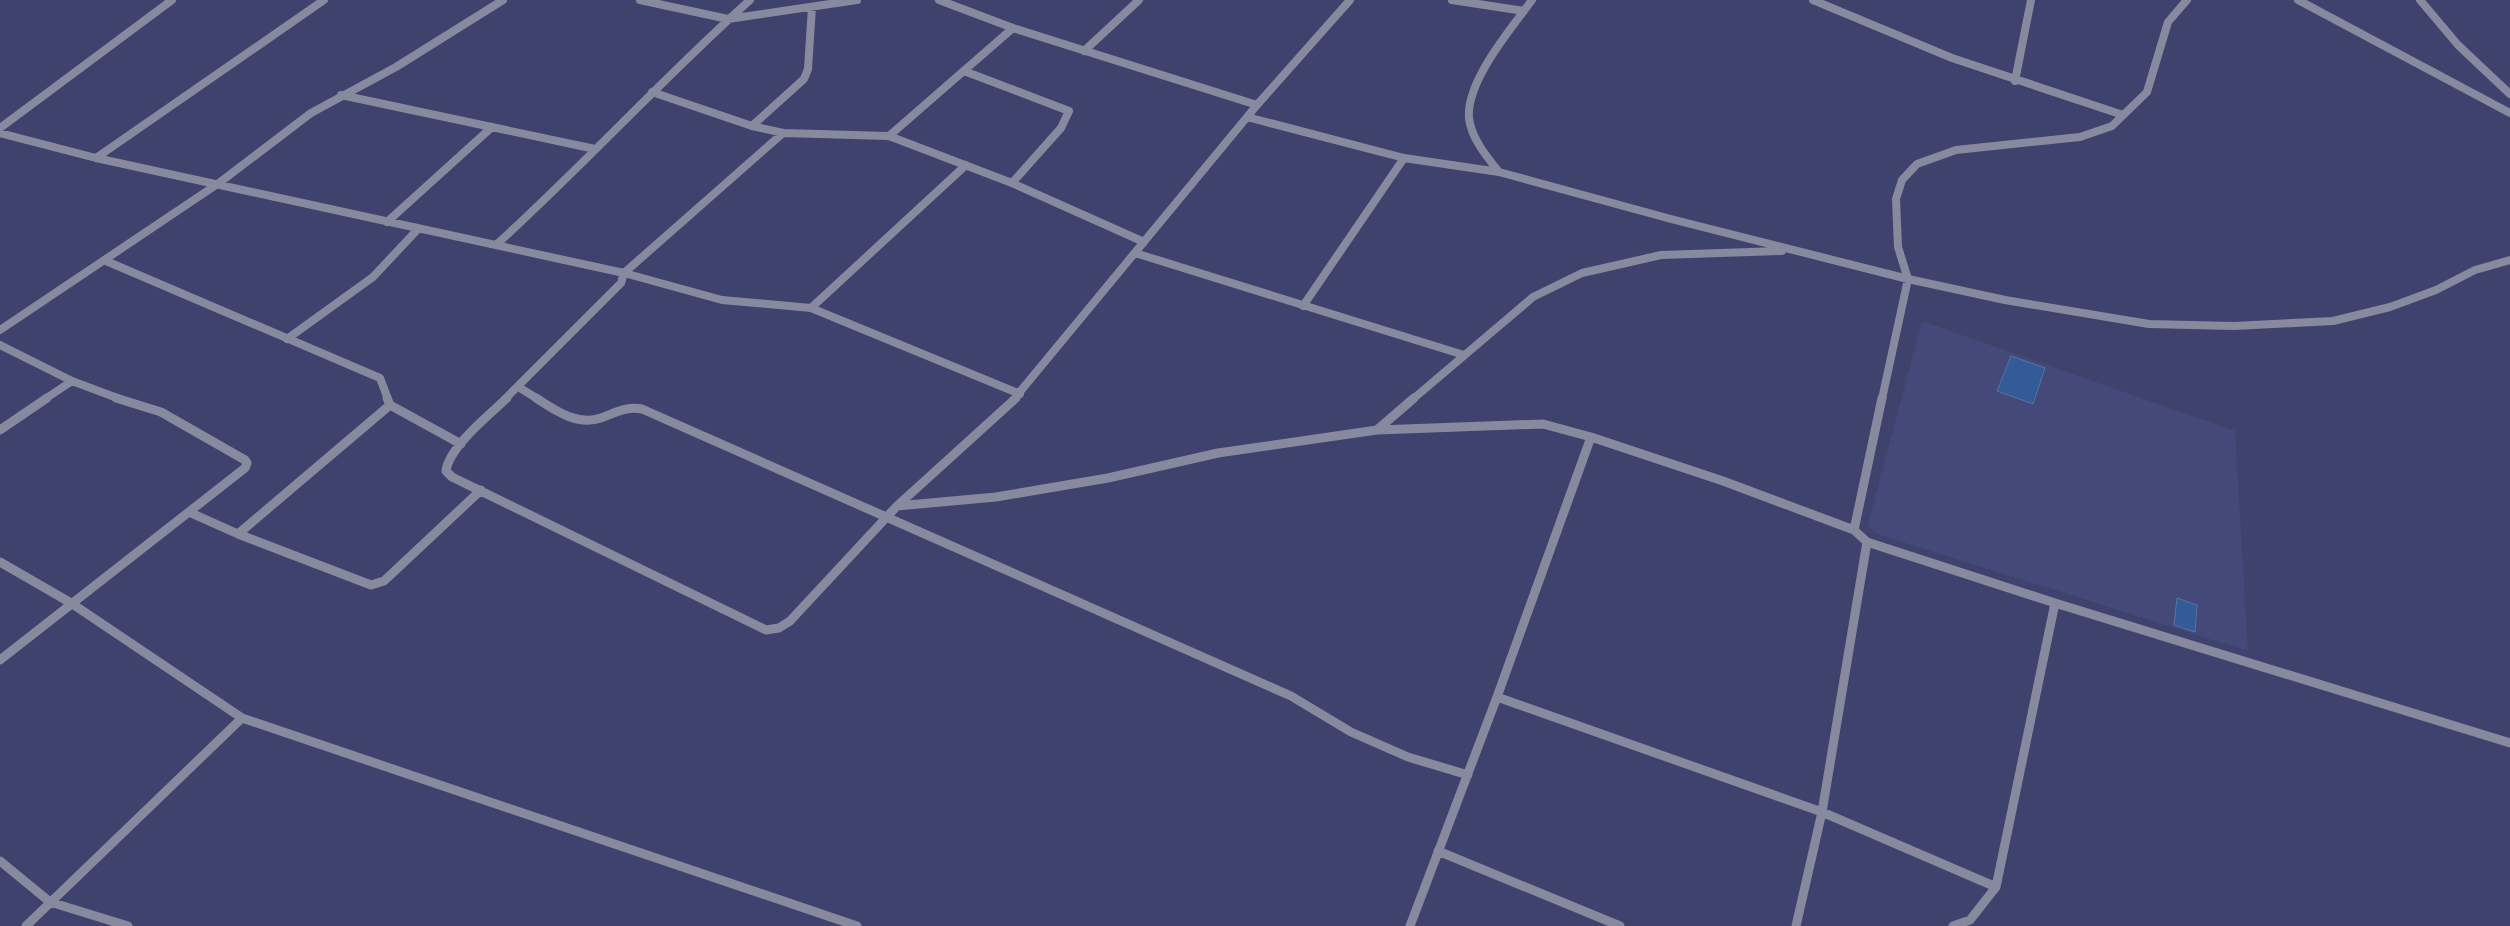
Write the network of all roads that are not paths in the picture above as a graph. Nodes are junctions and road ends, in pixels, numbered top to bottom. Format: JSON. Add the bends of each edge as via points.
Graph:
{"nodes":[{"id":1,"x":172,"y":0,"type":"edge"},
{"id":2,"x":324,"y":0,"type":"edge"},
{"id":3,"x":503,"y":0,"type":"edge"},
{"id":4,"x":640,"y":0,"type":"edge"},
{"id":5,"x":750,"y":0,"type":"edge"},
{"id":6,"x":857,"y":0,"type":"edge"},
{"id":7,"x":939,"y":0,"type":"edge"},
{"id":8,"x":1139,"y":0,"type":"edge"},
{"id":9,"x":1350,"y":0,"type":"edge"},
{"id":10,"x":1452,"y":0,"type":"edge"},
{"id":11,"x":1532,"y":0,"type":"edge"},
{"id":12,"x":1813,"y":0,"type":"edge"},
{"id":13,"x":2031,"y":0,"type":"edge"},
{"id":14,"x":2184,"y":0,"type":"edge"},
{"id":15,"x":2298,"y":0,"type":"edge"},
{"id":16,"x":2420,"y":0,"type":"edge"},
{"id":17,"x":812,"y":6,"type":"junction"},
{"id":18,"x":1524,"y":12,"type":"junction"},
{"id":19,"x":728,"y":19,"type":"junction"},
{"id":20,"x":1013,"y":28,"type":"junction"},
{"id":21,"x":1084,"y":51,"type":"junction"},
{"id":22,"x":964,"y":70,"type":"junction"},
{"id":23,"x":2015,"y":81,"type":"junction"},
{"id":24,"x":652,"y":92,"type":"junction"},
{"id":25,"x":2510,"y":94,"type":"edge"},
{"id":26,"x":342,"y":95,"type":"junction"},
{"id":27,"x":1257,"y":105,"type":"junction"},
{"id":28,"x":2510,"y":113,"type":"edge"},
{"id":29,"x":2124,"y":115,"type":"junction"},
{"id":30,"x":1247,"y":117,"type":"junction"},
{"id":31,"x":752,"y":126,"type":"junction"},
{"id":32,"x":492,"y":127,"type":"junction"},
{"id":33,"x":0,"y":128,"type":"edge"},
{"id":34,"x":0,"y":133,"type":"edge"},
{"id":35,"x":783,"y":133,"type":"junction"},
{"id":36,"x":889,"y":136,"type":"junction"},
{"id":37,"x":596,"y":149,"type":"junction"},
{"id":38,"x":96,"y":158,"type":"junction"},
{"id":39,"x":1404,"y":158,"type":"junction"},
{"id":40,"x":966,"y":164,"type":"junction"},
{"id":41,"x":1499,"y":172,"type":"junction"},
{"id":42,"x":219,"y":183,"type":"junction"},
{"id":43,"x":1012,"y":183,"type":"junction"},
{"id":44,"x":387,"y":222,"type":"junction"},
{"id":45,"x":418,"y":229,"type":"junction"},
{"id":46,"x":1144,"y":242,"type":"junction"},
{"id":47,"x":496,"y":245,"type":"junction"},
{"id":48,"x":1792,"y":250,"type":"junction"},
{"id":49,"x":1135,"y":254,"type":"junction"},
{"id":50,"x":2510,"y":260,"type":"edge"},
{"id":51,"x":106,"y":261,"type":"junction"},
{"id":52,"x":624,"y":272,"type":"junction"},
{"id":53,"x":1908,"y":279,"type":"junction"},
{"id":54,"x":1303,"y":306,"type":"junction"},
{"id":55,"x":811,"y":308,"type":"junction"},
{"id":56,"x":0,"y":330,"type":"edge"},
{"id":57,"x":287,"y":339,"type":"junction"},
{"id":58,"x":0,"y":345,"type":"edge"},
{"id":59,"x":1464,"y":356,"type":"junction"},
{"id":60,"x":72,"y":380,"type":"junction"},
{"id":61,"x":520,"y":388,"type":"junction"},
{"id":62,"x":1020,"y":394,"type":"junction"},
{"id":63,"x":390,"y":405,"type":"junction"},
{"id":64,"x":0,"y":430,"type":"edge"},
{"id":65,"x":1377,"y":430,"type":"junction"},
{"id":66,"x":1591,"y":437,"type":"junction"},
{"id":67,"x":462,"y":444,"type":"junction"},
{"id":68,"x":481,"y":490,"type":"junction"},
{"id":69,"x":897,"y":506,"type":"junction"},
{"id":70,"x":191,"y":513,"type":"junction"},
{"id":71,"x":886,"y":518,"type":"junction"},
{"id":72,"x":1854,"y":530,"type":"junction"},
{"id":73,"x":238,"y":534,"type":"junction"},
{"id":74,"x":1867,"y":542,"type":"junction"},
{"id":75,"x":0,"y":562,"type":"edge"},
{"id":76,"x":71,"y":603,"type":"junction"},
{"id":77,"x":2055,"y":603,"type":"junction"},
{"id":78,"x":0,"y":660,"type":"edge"},
{"id":79,"x":1497,"y":697,"type":"junction"},
{"id":80,"x":242,"y":718,"type":"junction"},
{"id":81,"x":2510,"y":743,"type":"edge"},
{"id":82,"x":1468,"y":775,"type":"junction"},
{"id":83,"x":1822,"y":812,"type":"junction"},
{"id":84,"x":1438,"y":851,"type":"junction"},
{"id":85,"x":0,"y":861,"type":"edge"},
{"id":86,"x":1996,"y":887,"type":"junction"},
{"id":87,"x":50,"y":902,"type":"junction"},
{"id":88,"x":26,"y":926,"type":"edge"},
{"id":89,"x":128,"y":926,"type":"edge"},
{"id":90,"x":857,"y":926,"type":"edge"},
{"id":91,"x":1410,"y":926,"type":"edge"},
{"id":92,"x":1620,"y":926,"type":"edge"},
{"id":93,"x":1796,"y":926,"type":"edge"},
{"id":94,"x":1953,"y":926,"type":"edge"}],
"edges":[{"from":1,"to":33,"type":"street"},
{"from":2,"to":38,"type":"street"},
{"from":3,"to":26,"type":"street","via":[[396,67]]},
{"from":4,"to":19,"type":"street"},
{"from":5,"to":19,"type":"street"},
{"from":6,"to":17,"type":"street"},
{"from":7,"to":20,"type":"street"},
{"from":8,"to":21,"type":"street"},
{"from":9,"to":27,"type":"street"},
{"from":10,"to":18,"type":"street"},
{"from":11,"to":18,"type":"street"},
{"from":12,"to":23,"type":"street"},
{"from":13,"to":23,"type":"street"},
{"from":14,"to":29,"type":"street","via":[[2168,22],[2147,92]]},
{"from":15,"to":28,"type":"street"},
{"from":16,"to":25,"type":"street","via":[[2458,45]]},
{"from":17,"to":19,"type":"street"},
{"from":17,"to":31,"type":"street","via":[[808,68],[804,80]]},
{"from":18,"to":41,"type":"street","via":[[1479,79],[1468,103],[1469,120],[1476,137]]},
{"from":19,"to":24,"type":"street"},
{"from":20,"to":21,"type":"street"},
{"from":20,"to":22,"type":"street"},
{"from":21,"to":27,"type":"street"},
{"from":22,"to":36,"type":"street"},
{"from":22,"to":43,"type":"street","via":[[1069,111],[1060,128]]},
{"from":23,"to":29,"type":"street"},
{"from":24,"to":31,"type":"street"},
{"from":24,"to":37,"type":"street"},
{"from":26,"to":32,"type":"street"},
{"from":26,"to":42,"type":"street","via":[[311,114]]},
{"from":27,"to":30,"type":"street"},
{"from":29,"to":53,"type":"street","via":[[2112,126],[2080,137],[1956,150],[1918,164],[1902,180],[1896,199],[1898,247]]},
{"from":30,"to":39,"type":"street"},
{"from":30,"to":46,"type":"street"},
{"from":31,"to":35,"type":"street"},
{"from":32,"to":37,"type":"street"},
{"from":32,"to":44,"type":"street"},
{"from":34,"to":38,"type":"street"},
{"from":35,"to":36,"type":"street"},
{"from":35,"to":52,"type":"street"},
{"from":36,"to":40,"type":"street"},
{"from":37,"to":47,"type":"street"},
{"from":38,"to":42,"type":"street"},
{"from":39,"to":41,"type":"street"},
{"from":39,"to":54,"type":"street"},
{"from":40,"to":43,"type":"street"},
{"from":40,"to":55,"type":"street"},
{"from":41,"to":48,"type":"street"},
{"from":42,"to":44,"type":"street"},
{"from":42,"to":51,"type":"street"},
{"from":43,"to":46,"type":"street"},
{"from":44,"to":45,"type":"street"},
{"from":45,"to":47,"type":"street"},
{"from":45,"to":57,"type":"street","via":[[373,277]]},
{"from":46,"to":49,"type":"street"},
{"from":47,"to":52,"type":"street"},
{"from":48,"to":53,"type":"street"},
{"from":48,"to":59,"type":"street","via":[[1661,255],[1582,272],[1533,297]]},
{"from":49,"to":54,"type":"street"},
{"from":49,"to":62,"type":"street"},
{"from":50,"to":53,"type":"street","via":[[2476,270],[2436,290],[2390,307],[2333,321],[2284,325],[2149,324],[2005,300]]},
{"from":51,"to":56,"type":"street"},
{"from":51,"to":57,"type":"street"},
{"from":52,"to":55,"type":"street","via":[[722,300]]},
{"from":52,"to":61,"type":"street","via":[[622,283]]},
{"from":53,"to":72,"type":"street"},
{"from":54,"to":59,"type":"street"},
{"from":55,"to":62,"type":"street"},
{"from":57,"to":63,"type":"street","via":[[380,378]]},
{"from":58,"to":60,"type":"street"},
{"from":59,"to":65,"type":"street"},
{"from":60,"to":64,"type":"street"},
{"from":60,"to":70,"type":"street","via":[[106,395],[161,412],[245,460],[245,468]]},
{"from":61,"to":67,"type":"street"},
{"from":61,"to":71,"type":"street","via":[[572,418],[585,421],[624,408],[642,409]]},
{"from":62,"to":69,"type":"street"},
{"from":63,"to":67,"type":"street"},
{"from":63,"to":73,"type":"street"},
{"from":65,"to":66,"type":"street","via":[[1543,424]]},
{"from":65,"to":69,"type":"street","via":[[1218,453],[1108,478],[996,497]]},
{"from":66,"to":72,"type":"street","via":[[1723,481]]},
{"from":66,"to":79,"type":"street"},
{"from":67,"to":68,"type":"street","via":[[447,464],[446,471]]},
{"from":68,"to":71,"type":"street","via":[[766,630],[779,628],[790,621]]},
{"from":68,"to":73,"type":"street","via":[[379,584],[371,585]]},
{"from":69,"to":71,"type":"street"},
{"from":70,"to":73,"type":"street"},
{"from":70,"to":76,"type":"street"},
{"from":71,"to":82,"type":"street","via":[[1291,696],[1351,732],[1408,757]]},
{"from":72,"to":74,"type":"street"},
{"from":74,"to":77,"type":"street"},
{"from":74,"to":83,"type":"street"},
{"from":75,"to":76,"type":"street"},
{"from":76,"to":78,"type":"street"},
{"from":76,"to":80,"type":"street"},
{"from":77,"to":81,"type":"street"},
{"from":77,"to":86,"type":"street"},
{"from":79,"to":82,"type":"street"},
{"from":79,"to":83,"type":"street"},
{"from":80,"to":87,"type":"street"},
{"from":80,"to":90,"type":"street"},
{"from":82,"to":84,"type":"street"},
{"from":83,"to":86,"type":"street"},
{"from":83,"to":93,"type":"street"},
{"from":84,"to":91,"type":"street"},
{"from":84,"to":92,"type":"street"},
{"from":85,"to":87,"type":"street"},
{"from":86,"to":94,"type":"street","via":[[1970,920]]},
{"from":87,"to":88,"type":"street"},
{"from":87,"to":89,"type":"street"}]}
